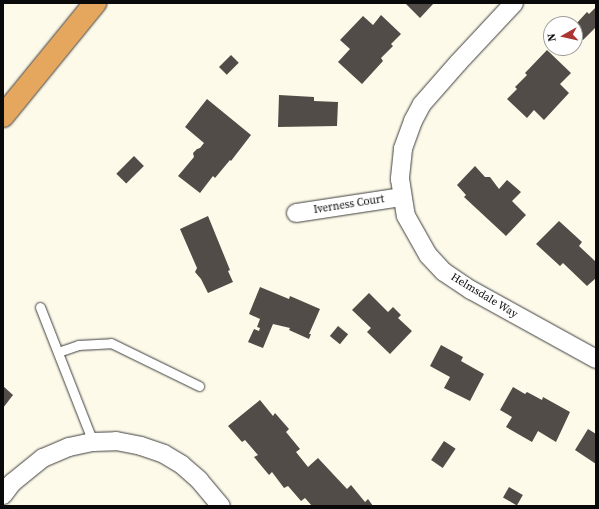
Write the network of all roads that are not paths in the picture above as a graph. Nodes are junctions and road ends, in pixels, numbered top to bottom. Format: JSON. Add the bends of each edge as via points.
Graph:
{"nodes":[{"id":1,"x":95,"y":3,"type":"edge"},
{"id":2,"x":514,"y":3,"type":"edge"},
{"id":3,"x":3,"y":116,"type":"edge"},
{"id":4,"x":402,"y":197,"type":"junction"},
{"id":5,"x":296,"y":213,"type":"dead end"},
{"id":6,"x":40,"y":307,"type":"dead end"},
{"id":7,"x":58,"y":352,"type":"junction"},
{"id":8,"x":596,"y":359,"type":"edge"},
{"id":9,"x":199,"y":386,"type":"dead end"},
{"id":10,"x":88,"y":443,"type":"junction"},
{"id":11,"x":3,"y":495,"type":"edge"},
{"id":12,"x":221,"y":506,"type":"edge"}],
"edges":[{"from":1,"to":3,"type":"highway"},
{"from":2,"to":4,"type":"street","name":"Helmsdale Way","via":[[458,63],[419,110],[403,149],[400,179]]},
{"from":4,"to":5,"type":"street","name":"Iverness Court"},
{"from":4,"to":8,"type":"street","name":"Helmsdale Way","via":[[406,216],[416,235],[428,255],[444,272],[471,290]]},
{"from":6,"to":7,"type":"lane"},
{"from":7,"to":9,"type":"lane","via":[[78,346],[111,343]]},
{"from":7,"to":10,"type":"lane"},
{"from":10,"to":11,"type":"street","via":[[69,447],[43,458],[12,483]]},
{"from":10,"to":12,"type":"street","via":[[116,441],[164,454],[199,480]]}]}
